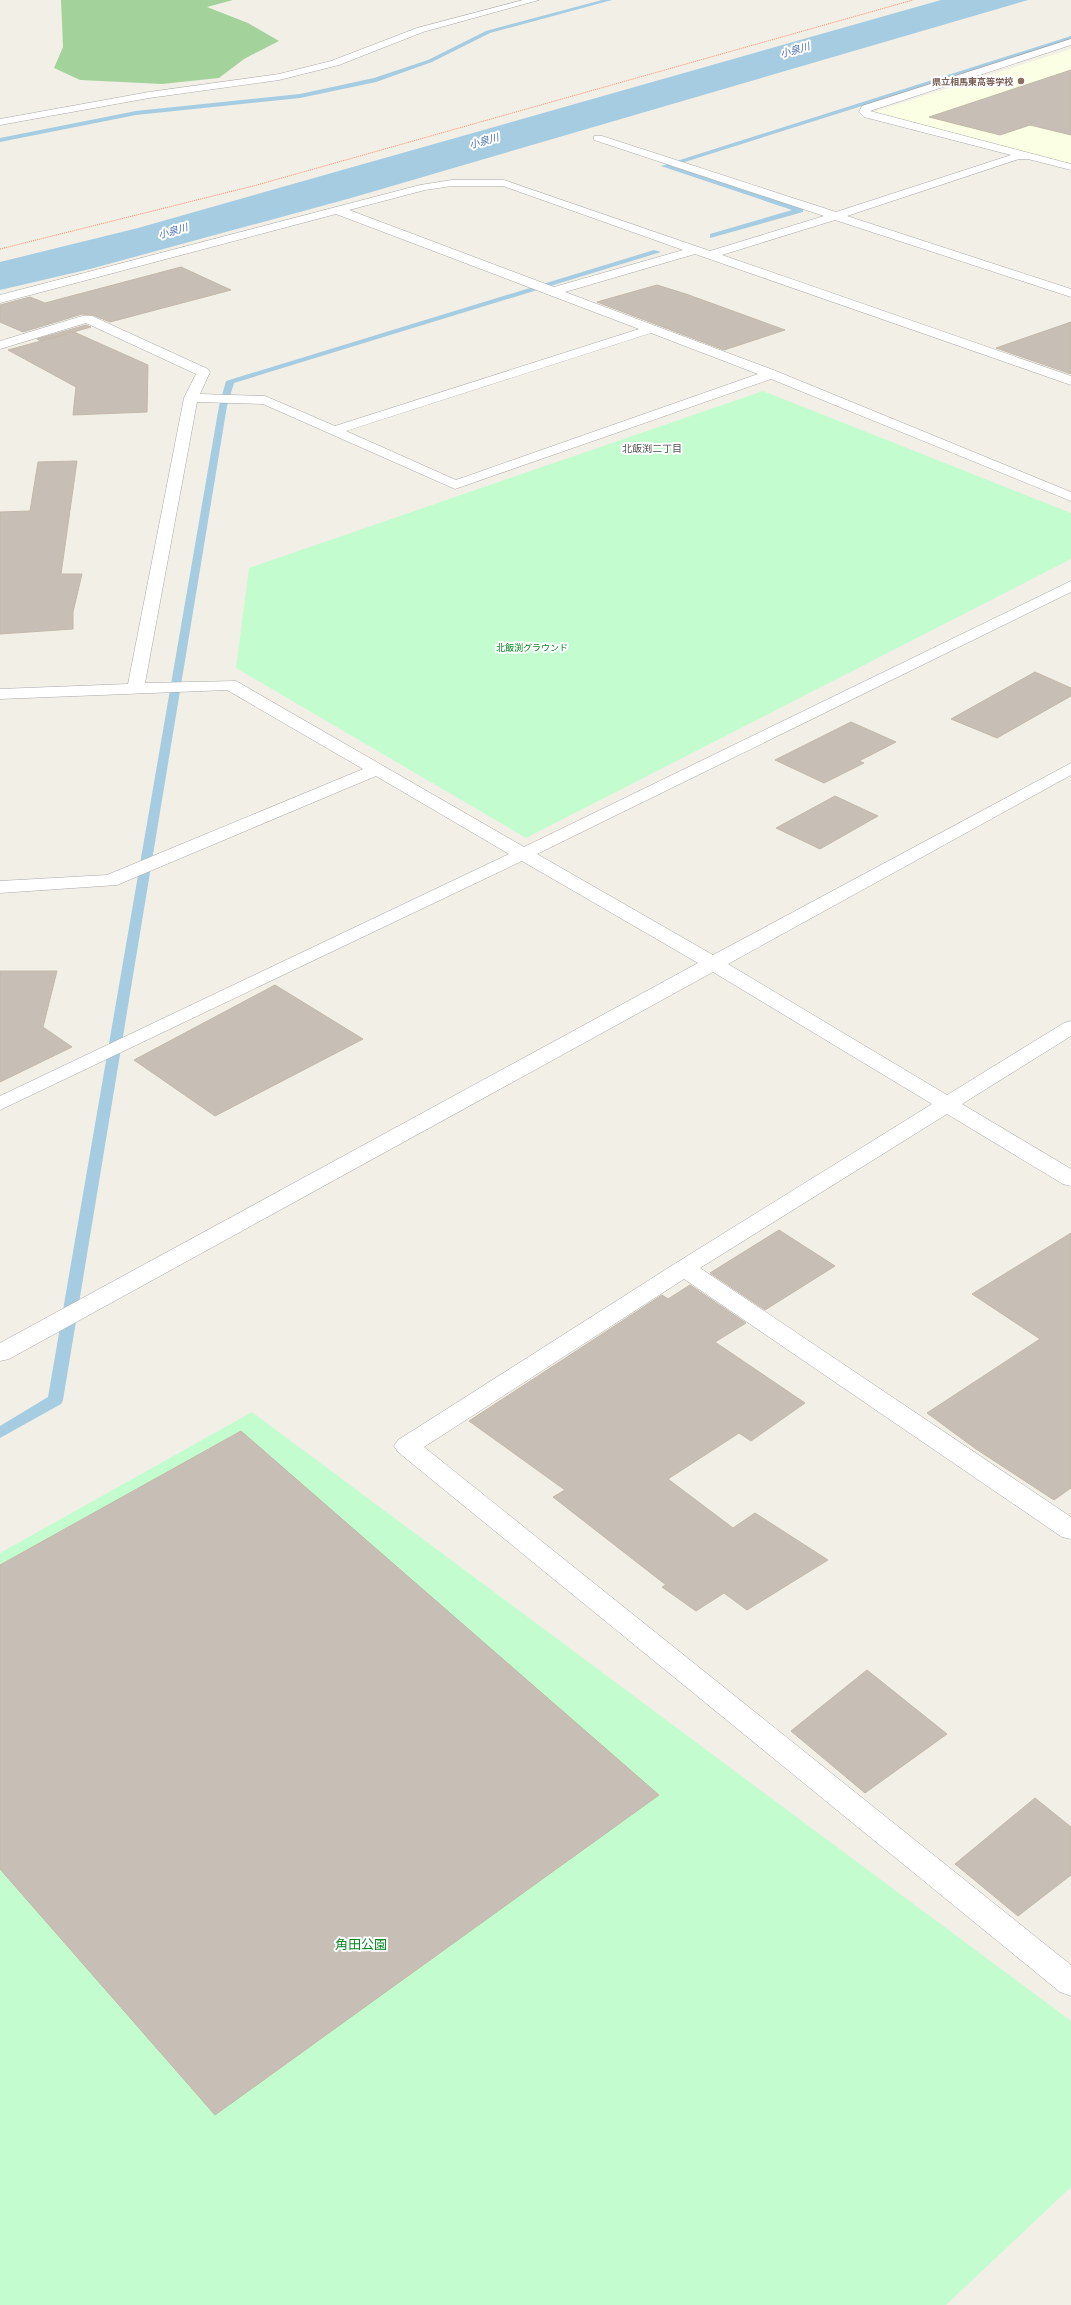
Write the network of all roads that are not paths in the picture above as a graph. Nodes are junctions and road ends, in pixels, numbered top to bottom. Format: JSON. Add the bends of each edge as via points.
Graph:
{"nodes":[{"id":1,"x":534,"y":0,"type":"edge"},
{"id":2,"x":457,"y":7,"type":"dead end"},
{"id":3,"x":451,"y":22,"type":"junction"},
{"id":4,"x":1071,"y":42,"type":"edge"},
{"id":5,"x":0,"y":122,"type":"edge"},
{"id":6,"x":598,"y":138,"type":"dead end"},
{"id":7,"x":1028,"y":156,"type":"junction"},
{"id":8,"x":1071,"y":167,"type":"edge"},
{"id":9,"x":337,"y":210,"type":"junction"},
{"id":10,"x":837,"y":216,"type":"junction"},
{"id":11,"x":695,"y":250,"type":"junction"},
{"id":12,"x":710,"y":255,"type":"junction"},
{"id":13,"x":547,"y":288,"type":"junction"},
{"id":14,"x":1071,"y":293,"type":"edge"},
{"id":15,"x":0,"y":299,"type":"edge"},
{"id":16,"x":651,"y":329,"type":"junction"},
{"id":17,"x":0,"y":345,"type":"edge"},
{"id":18,"x":771,"y":374,"type":"junction"},
{"id":19,"x":1071,"y":381,"type":"edge"},
{"id":20,"x":196,"y":398,"type":"junction"},
{"id":21,"x":333,"y":431,"type":"junction"},
{"id":22,"x":1071,"y":497,"type":"edge"},
{"id":23,"x":1071,"y":586,"type":"edge"},
{"id":24,"x":135,"y":689,"type":"junction"},
{"id":25,"x":0,"y":694,"type":"edge"},
{"id":26,"x":1071,"y":768,"type":"edge"},
{"id":27,"x":376,"y":770,"type":"junction"},
{"id":28,"x":521,"y":855,"type":"junction"},
{"id":29,"x":0,"y":887,"type":"edge"},
{"id":30,"x":712,"y":963,"type":"junction"},
{"id":31,"x":1071,"y":1027,"type":"edge"},
{"id":32,"x":0,"y":1104,"type":"edge"},
{"id":33,"x":949,"y":1105,"type":"junction"},
{"id":34,"x":1071,"y":1179,"type":"edge"},
{"id":35,"x":684,"y":1268,"type":"junction"},
{"id":36,"x":0,"y":1353,"type":"edge"},
{"id":37,"x":1071,"y":1530,"type":"edge"},
{"id":38,"x":1071,"y":1983,"type":"edge"}],
"edges":[{"from":1,"to":3,"type":"street"},
{"from":2,"to":3,"type":"street"},
{"from":3,"to":5,"type":"street","via":[[420,30],[335,63],[279,78],[149,95]]},
{"from":4,"to":7,"type":"street","via":[[866,108],[864,112]]},
{"from":6,"to":10,"type":"street"},
{"from":7,"to":8,"type":"street"},
{"from":7,"to":10,"type":"street","via":[[1018,156]]},
{"from":9,"to":11,"type":"street","via":[[424,187],[452,183],[504,183]]},
{"from":9,"to":13,"type":"street"},
{"from":9,"to":15,"type":"street"},
{"from":10,"to":12,"type":"street"},
{"from":10,"to":14,"type":"street"},
{"from":11,"to":12,"type":"street"},
{"from":11,"to":13,"type":"street"},
{"from":12,"to":19,"type":"street"},
{"from":13,"to":16,"type":"street"},
{"from":16,"to":18,"type":"street"},
{"from":16,"to":21,"type":"street"},
{"from":17,"to":20,"type":"street","via":[[87,319],[203,372]]},
{"from":18,"to":21,"type":"street","via":[[455,485]]},
{"from":18,"to":22,"type":"street"},
{"from":20,"to":21,"type":"street","via":[[264,400]]},
{"from":20,"to":24,"type":"street"},
{"from":23,"to":28,"type":"street"},
{"from":24,"to":25,"type":"street"},
{"from":24,"to":27,"type":"street","via":[[230,685]]},
{"from":26,"to":30,"type":"street"},
{"from":27,"to":28,"type":"street"},
{"from":27,"to":29,"type":"street","via":[[110,881]]},
{"from":28,"to":30,"type":"street"},
{"from":28,"to":32,"type":"street"},
{"from":30,"to":33,"type":"street"},
{"from":30,"to":36,"type":"street"},
{"from":31,"to":33,"type":"street"},
{"from":33,"to":34,"type":"street"},
{"from":33,"to":35,"type":"street"},
{"from":35,"to":37,"type":"street"},
{"from":35,"to":38,"type":"street","via":[[407,1446]]}]}
